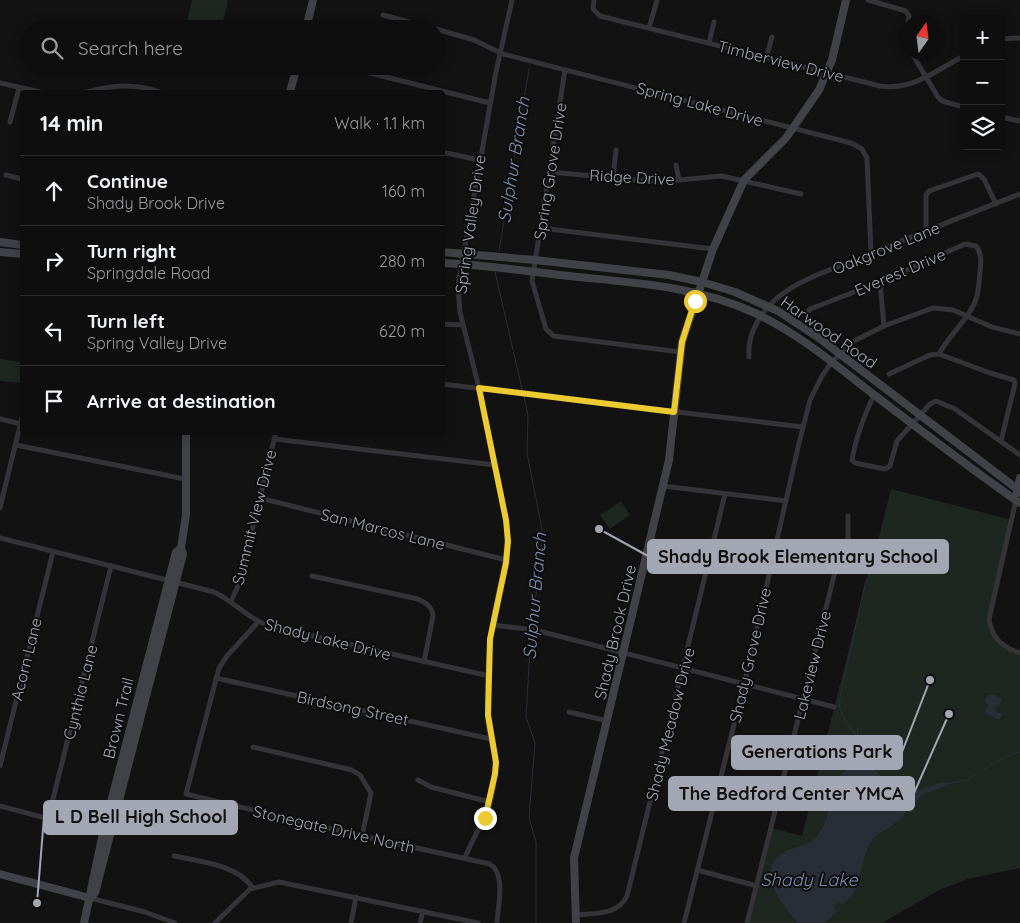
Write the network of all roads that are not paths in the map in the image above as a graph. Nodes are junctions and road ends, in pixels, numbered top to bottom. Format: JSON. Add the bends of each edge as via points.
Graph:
{"nodes":[{"id":1,"x":313,"y":0,"type":"edge"},
{"id":2,"x":512,"y":0,"type":"edge"},
{"id":3,"x":594,"y":0,"type":"edge"},
{"id":4,"x":657,"y":0,"type":"edge"},
{"id":5,"x":846,"y":0,"type":"edge"},
{"id":6,"x":868,"y":0,"type":"edge"},
{"id":7,"x":908,"y":15,"type":"edge"},
{"id":8,"x":383,"y":16,"type":"dead end"},
{"id":9,"x":308,"y":20,"type":"edge"},
{"id":10,"x":399,"y":20,"type":"edge"},
{"id":11,"x":714,"y":22,"type":"dead end"},
{"id":12,"x":649,"y":28,"type":"junction"},
{"id":13,"x":445,"y":32,"type":"edge"},
{"id":14,"x":772,"y":37,"type":"dead end"},
{"id":15,"x":1020,"y":38,"type":"edge"},
{"id":16,"x":1005,"y":39,"type":"edge"},
{"id":17,"x":708,"y":43,"type":"junction"},
{"id":18,"x":500,"y":53,"type":"junction"},
{"id":19,"x":766,"y":58,"type":"junction"},
{"id":20,"x":960,"y":58,"type":"edge"},
{"id":21,"x":916,"y":60,"type":"edge"},
{"id":22,"x":565,"y":70,"type":"junction"},
{"id":23,"x":826,"y":73,"type":"junction"},
{"id":24,"x":295,"y":75,"type":"edge"},
{"id":25,"x":377,"y":75,"type":"edge"},
{"id":26,"x":926,"y":78,"type":"junction"},
{"id":27,"x":0,"y":83,"type":"edge"},
{"id":28,"x":131,"y":86,"type":"junction"},
{"id":29,"x":19,"y":88,"type":"junction"},
{"id":30,"x":30,"y":90,"type":"edge"},
{"id":31,"x":97,"y":90,"type":"edge"},
{"id":32,"x":130,"y":90,"type":"edge"},
{"id":33,"x":150,"y":90,"type":"edge"},
{"id":34,"x":291,"y":90,"type":"edge"},
{"id":35,"x":435,"y":90,"type":"edge"},
{"id":36,"x":445,"y":92,"type":"edge"},
{"id":37,"x":490,"y":104,"type":"junction"},
{"id":38,"x":960,"y":107,"type":"edge"},
{"id":39,"x":1005,"y":117,"type":"edge"},
{"id":40,"x":1020,"y":121,"type":"edge"},
{"id":41,"x":10,"y":122,"type":"dead end"},
{"id":42,"x":794,"y":128,"type":"junction"},
{"id":43,"x":616,"y":150,"type":"dead end"},
{"id":44,"x":445,"y":153,"type":"edge"},
{"id":45,"x":479,"y":160,"type":"junction"},
{"id":46,"x":676,"y":165,"type":"dead end"},
{"id":47,"x":550,"y":172,"type":"junction"},
{"id":48,"x":6,"y":175,"type":"dead end"},
{"id":49,"x":20,"y":178,"type":"edge"},
{"id":50,"x":613,"y":178,"type":"junction"},
{"id":51,"x":680,"y":180,"type":"junction"},
{"id":52,"x":744,"y":180,"type":"junction"},
{"id":53,"x":801,"y":194,"type":"dead end"},
{"id":54,"x":1020,"y":194,"type":"edge"},
{"id":55,"x":996,"y":204,"type":"junction"},
{"id":56,"x":541,"y":228,"type":"junction"},
{"id":57,"x":926,"y":231,"type":"junction"},
{"id":58,"x":0,"y":242,"type":"edge"},
{"id":59,"x":20,"y":245,"type":"edge"},
{"id":60,"x":713,"y":249,"type":"junction"},
{"id":61,"x":0,"y":252,"type":"edge"},
{"id":62,"x":445,"y":252,"type":"edge"},
{"id":63,"x":464,"y":253,"type":"junction"},
{"id":64,"x":20,"y":254,"type":"edge"},
{"id":65,"x":871,"y":254,"type":"junction"},
{"id":66,"x":536,"y":260,"type":"junction"},
{"id":67,"x":445,"y":263,"type":"edge"},
{"id":68,"x":462,"y":264,"type":"junction"},
{"id":69,"x":533,"y":271,"type":"junction"},
{"id":70,"x":702,"y":282,"type":"junction"},
{"id":71,"x":880,"y":282,"type":"junction"},
{"id":72,"x":698,"y":293,"type":"junction"},
{"id":73,"x":769,"y":307,"type":"junction"},
{"id":74,"x":806,"y":314,"type":"dead end"},
{"id":75,"x":965,"y":315,"type":"junction"},
{"id":76,"x":762,"y":316,"type":"junction"},
{"id":77,"x":445,"y":324,"type":"edge"},
{"id":78,"x":463,"y":326,"type":"junction"},
{"id":79,"x":884,"y":326,"type":"junction"},
{"id":80,"x":1020,"y":334,"type":"edge"},
{"id":81,"x":680,"y":352,"type":"junction"},
{"id":82,"x":939,"y":354,"type":"junction"},
{"id":83,"x":840,"y":355,"type":"junction"},
{"id":84,"x":749,"y":358,"type":"dead end"},
{"id":85,"x":831,"y":363,"type":"junction"},
{"id":86,"x":889,"y":374,"type":"dead end"},
{"id":87,"x":445,"y":384,"type":"edge"},
{"id":88,"x":479,"y":388,"type":"junction"},
{"id":89,"x":874,"y":395,"type":"junction"},
{"id":90,"x":674,"y":412,"type":"junction"},
{"id":91,"x":921,"y":416,"type":"junction"},
{"id":92,"x":0,"y":419,"type":"edge"},
{"id":93,"x":20,"y":424,"type":"edge"},
{"id":94,"x":913,"y":425,"type":"junction"},
{"id":95,"x":803,"y":427,"type":"junction"},
{"id":96,"x":20,"y":428,"type":"edge"},
{"id":97,"x":186,"y":435,"type":"edge"},
{"id":98,"x":275,"y":435,"type":"edge"},
{"id":99,"x":274,"y":440,"type":"junction"},
{"id":100,"x":1001,"y":442,"type":"junction"},
{"id":101,"x":16,"y":445,"type":"junction"},
{"id":102,"x":1020,"y":455,"type":"edge"},
{"id":103,"x":495,"y":465,"type":"junction"},
{"id":104,"x":1020,"y":478,"type":"edge"},
{"id":105,"x":0,"y":479,"type":"edge"},
{"id":106,"x":185,"y":479,"type":"junction"},
{"id":107,"x":7,"y":481,"type":"junction"},
{"id":108,"x":663,"y":486,"type":"junction"},
{"id":109,"x":1019,"y":490,"type":"edge"},
{"id":110,"x":726,"y":494,"type":"junction"},
{"id":111,"x":260,"y":498,"type":"junction"},
{"id":112,"x":786,"y":501,"type":"junction"},
{"id":113,"x":1018,"y":501,"type":"edge"},
{"id":114,"x":0,"y":508,"type":"edge"},
{"id":115,"x":848,"y":516,"type":"dead end"},
{"id":116,"x":0,"y":538,"type":"edge"},
{"id":117,"x":871,"y":544,"type":"dead end"},
{"id":118,"x":850,"y":550,"type":"junction"},
{"id":119,"x":53,"y":552,"type":"junction"},
{"id":120,"x":506,"y":560,"type":"junction"},
{"id":121,"x":111,"y":566,"type":"junction"},
{"id":122,"x":312,"y":576,"type":"dead end"},
{"id":123,"x":172,"y":581,"type":"junction"},
{"id":124,"x":231,"y":602,"type":"junction"},
{"id":125,"x":258,"y":622,"type":"junction"},
{"id":126,"x":492,"y":625,"type":"junction"},
{"id":127,"x":625,"y":652,"type":"junction"},
{"id":128,"x":1020,"y":653,"type":"edge"},
{"id":129,"x":424,"y":662,"type":"junction"},
{"id":130,"x":684,"y":669,"type":"junction"},
{"id":131,"x":489,"y":676,"type":"junction"},
{"id":132,"x":216,"y":678,"type":"junction"},
{"id":133,"x":744,"y":685,"type":"junction"},
{"id":134,"x":804,"y":700,"type":"junction"},
{"id":135,"x":834,"y":707,"type":"dead end"},
{"id":136,"x":569,"y":712,"type":"dead end"},
{"id":137,"x":608,"y":721,"type":"junction"},
{"id":138,"x":491,"y":739,"type":"junction"},
{"id":139,"x":253,"y":747,"type":"dead end"},
{"id":140,"x":0,"y":766,"type":"edge"},
{"id":141,"x":418,"y":780,"type":"dead end"},
{"id":142,"x":490,"y":802,"type":"junction"},
{"id":143,"x":0,"y":806,"type":"edge"},
{"id":144,"x":48,"y":819,"type":"junction"},
{"id":145,"x":107,"y":834,"type":"junction"},
{"id":146,"x":362,"y":836,"type":"junction"},
{"id":147,"x":174,"y":856,"type":"dead end"},
{"id":148,"x":466,"y":858,"type":"junction"},
{"id":149,"x":697,"y":870,"type":"junction"},
{"id":150,"x":0,"y":874,"type":"edge"},
{"id":151,"x":757,"y":886,"type":"junction"},
{"id":152,"x":253,"y":888,"type":"junction"},
{"id":153,"x":356,"y":897,"type":"junction"},
{"id":154,"x":90,"y":898,"type":"junction"},
{"id":155,"x":423,"y":911,"type":"junction"},
{"id":156,"x":576,"y":919,"type":"edge"},
{"id":157,"x":84,"y":923,"type":"edge"},
{"id":158,"x":175,"y":923,"type":"edge"},
{"id":159,"x":215,"y":923,"type":"edge"},
{"id":160,"x":351,"y":923,"type":"edge"},
{"id":161,"x":420,"y":923,"type":"edge"},
{"id":162,"x":478,"y":923,"type":"edge"},
{"id":163,"x":497,"y":923,"type":"edge"},
{"id":164,"x":684,"y":923,"type":"edge"},
{"id":165,"x":748,"y":923,"type":"edge"}],
"edges":[{"from":1,"to":9,"type":"street"},
{"from":2,"to":18,"type":"street","name":"Spring Valley Drive"},
{"from":3,"to":12,"type":"street","name":"Timberview Drive","via":[[595,13]]},
{"from":4,"to":12,"type":"street"},
{"from":5,"to":23,"type":"street","name":"Shady Brook Drive"},
{"from":6,"to":7,"type":"street","via":[[903,9]]},
{"from":8,"to":10,"type":"street","name":"Spring Lake Drive"},
{"from":11,"to":17,"type":"street"},
{"from":12,"to":17,"type":"street","name":"Timberview Drive"},
{"from":13,"to":18,"type":"street","name":"Spring Lake Drive","via":[[474,40]]},
{"from":14,"to":19,"type":"street"},
{"from":15,"to":16,"type":"street"},
{"from":17,"to":19,"type":"street","name":"Timberview Drive"},
{"from":18,"to":22,"type":"street","name":"Spring Lake Drive"},
{"from":18,"to":37,"type":"street","name":"Spring Valley Drive"},
{"from":19,"to":23,"type":"street","name":"Timberview Drive"},
{"from":20,"to":26,"type":"street","name":"Timberview Drive"},
{"from":21,"to":26,"type":"street"},
{"from":22,"to":42,"type":"street","name":"Spring Lake Drive"},
{"from":22,"to":47,"type":"street","name":"Spring Grove Drive"},
{"from":23,"to":26,"type":"street","name":"Timberview Drive","via":[[886,87],[904,86]]},
{"from":23,"to":42,"type":"street","name":"Shady Brook Drive"},
{"from":24,"to":34,"type":"street"},
{"from":25,"to":35,"type":"street"},
{"from":26,"to":38,"type":"street","via":[[942,100]]},
{"from":27,"to":29,"type":"street"},
{"from":28,"to":31,"type":"street"},
{"from":28,"to":32,"type":"street"},
{"from":28,"to":33,"type":"street"},
{"from":29,"to":30,"type":"street"},
{"from":29,"to":41,"type":"street"},
{"from":36,"to":37,"type":"street"},
{"from":37,"to":45,"type":"street","name":"Spring Valley Drive"},
{"from":39,"to":40,"type":"street"},
{"from":42,"to":52,"type":"street","name":"Shady Brook Drive"},
{"from":42,"to":65,"type":"street","name":"Spring Lake Drive","via":[[862,149],[868,167]]},
{"from":43,"to":50,"type":"street"},
{"from":44,"to":45,"type":"street"},
{"from":45,"to":63,"type":"street","name":"Spring Valley Drive"},
{"from":46,"to":51,"type":"street"},
{"from":47,"to":50,"type":"street","name":"Ridge Drive"},
{"from":47,"to":56,"type":"street","name":"Spring Grove Drive"},
{"from":48,"to":49,"type":"street"},
{"from":50,"to":51,"type":"street","name":"Ridge Drive","via":[[657,182]]},
{"from":51,"to":52,"type":"street","name":"Ridge Drive","via":[[722,176]]},
{"from":52,"to":53,"type":"street","name":"Ridge Drive"},
{"from":52,"to":60,"type":"street","name":"Shady Brook Drive"},
{"from":54,"to":55,"type":"street","name":"Oakgrove Lane"},
{"from":55,"to":57,"type":"street","name":"Oakgrove Lane"},
{"from":55,"to":57,"type":"street","via":[[984,179],[978,174],[929,191],[926,195]]},
{"from":56,"to":60,"type":"street"},
{"from":56,"to":66,"type":"street","name":"Spring Grove Drive"},
{"from":57,"to":65,"type":"street","name":"Oakgrove Lane"},
{"from":58,"to":59,"type":"street"},
{"from":60,"to":70,"type":"street","name":"Shady Brook Drive"},
{"from":61,"to":64,"type":"street"},
{"from":62,"to":63,"type":"street","name":"Harwood Road"},
{"from":63,"to":66,"type":"street","name":"Harwood Road"},
{"from":63,"to":68,"type":"street","name":"Spring Valley Drive"},
{"from":65,"to":73,"type":"street","name":"Oakgrove Lane","via":[[795,286]]},
{"from":66,"to":69,"type":"street","name":"Spring Grove Drive"},
{"from":66,"to":70,"type":"street","name":"Harwood Road"},
{"from":67,"to":68,"type":"street","name":"Harwood Road"},
{"from":68,"to":69,"type":"street","name":"Harwood Road"},
{"from":68,"to":78,"type":"street","name":"Spring Valley Drive","via":[[458,296]]},
{"from":69,"to":72,"type":"street","name":"Harwood Road"},
{"from":69,"to":81,"type":"street","name":"Spring Grove Drive","via":[[532,287],[550,334]]},
{"from":70,"to":72,"type":"street","name":"Shady Brook Drive"},
{"from":70,"to":73,"type":"street","name":"Harwood Road"},
{"from":71,"to":74,"type":"street","name":"Everest Drive","via":[[810,309]]},
{"from":71,"to":75,"type":"street","name":"Everest Drive","via":[[970,243],[978,248],[981,266],[976,298]]},
{"from":71,"to":79,"type":"street"},
{"from":72,"to":76,"type":"street","name":"Harwood Road"},
{"from":72,"to":81,"type":"street","name":"Shady Brook Drive"},
{"from":73,"to":76,"type":"street","name":"Oakgrove Lane"},
{"from":73,"to":83,"type":"street","name":"Harwood Road"},
{"from":75,"to":79,"type":"street","name":"Shady Grove Drive","via":[[933,308]]},
{"from":75,"to":80,"type":"street","name":"Shady Grove Drive"},
{"from":75,"to":82,"type":"street"},
{"from":76,"to":84,"type":"street","name":"Oakgrove Lane","via":[[756,322],[750,339]]},
{"from":76,"to":85,"type":"street","name":"Harwood Road"},
{"from":77,"to":78,"type":"street"},
{"from":78,"to":88,"type":"street","name":"Spring Valley Drive"},
{"from":79,"to":83,"type":"street","name":"Shady Grove Drive","via":[[854,341]]},
{"from":81,"to":90,"type":"street","name":"Shady Brook Drive"},
{"from":82,"to":86,"type":"street"},
{"from":82,"to":100,"type":"street","via":[[1014,380],[1016,384]]},
{"from":83,"to":85,"type":"street","name":"Shady Grove Drive"},
{"from":83,"to":91,"type":"street","name":"Harwood Road"},
{"from":85,"to":89,"type":"street","name":"Harwood Road"},
{"from":85,"to":95,"type":"street","name":"Shady Grove Drive","via":[[810,400]]},
{"from":87,"to":88,"type":"street"},
{"from":88,"to":90,"type":"street"},
{"from":88,"to":103,"type":"street","name":"Spring Valley Drive"},
{"from":89,"to":94,"type":"street","name":"Harwood Road"},
{"from":89,"to":94,"type":"street","via":[[862,420],[852,460],[885,469],[890,466],[897,441]]},
{"from":90,"to":95,"type":"street"},
{"from":90,"to":108,"type":"street","name":"Shady Brook Drive"},
{"from":91,"to":94,"type":"street"},
{"from":91,"to":100,"type":"street","via":[[932,402],[940,402]]},
{"from":91,"to":109,"type":"street","name":"Harwood Road"},
{"from":92,"to":93,"type":"street"},
{"from":94,"to":113,"type":"street","name":"Harwood Road"},
{"from":95,"to":112,"type":"street","name":"Shady Grove Drive"},
{"from":96,"to":101,"type":"street"},
{"from":97,"to":106,"type":"street","name":"Brown Trail"},
{"from":98,"to":99,"type":"street","name":"Summit View Drive"},
{"from":99,"to":103,"type":"street"},
{"from":99,"to":111,"type":"street","name":"Summit View Drive"},
{"from":100,"to":102,"type":"street"},
{"from":101,"to":106,"type":"street"},
{"from":101,"to":107,"type":"street"},
{"from":103,"to":120,"type":"street","name":"Spring Valley Drive","via":[[507,530]]},
{"from":104,"to":109,"type":"street"},
{"from":105,"to":107,"type":"street"},
{"from":106,"to":123,"type":"street","name":"Brown Trail","via":[[182,554]]},
{"from":107,"to":114,"type":"street"},
{"from":108,"to":110,"type":"street"},
{"from":108,"to":127,"type":"street","name":"Shady Brook Drive"},
{"from":109,"to":113,"type":"street"},
{"from":110,"to":112,"type":"street"},
{"from":110,"to":130,"type":"street","name":"Shady Meadow Drive"},
{"from":111,"to":120,"type":"street","name":"San Marcos Lane"},
{"from":111,"to":124,"type":"street","name":"Summit View Drive","via":[[239,584]]},
{"from":112,"to":133,"type":"street","name":"Shady Grove Drive"},
{"from":113,"to":128,"type":"street","via":[[989,619],[998,641]]},
{"from":115,"to":118,"type":"street"},
{"from":116,"to":119,"type":"street","name":"Shady Lake Drive"},
{"from":117,"to":118,"type":"street"},
{"from":118,"to":134,"type":"street","name":"Lakeview Drive","via":[[837,564]]},
{"from":119,"to":121,"type":"street","name":"Shady Lake Drive"},
{"from":119,"to":140,"type":"street","name":"Acorn Lane"},
{"from":120,"to":126,"type":"street","name":"Spring Valley Drive"},
{"from":121,"to":123,"type":"street","name":"Shady Lake Drive"},
{"from":121,"to":144,"type":"street","name":"Cynthia Lane"},
{"from":122,"to":129,"type":"street","via":[[426,603],[433,616]]},
{"from":123,"to":124,"type":"street","name":"Shady Lake Drive","via":[[214,592]]},
{"from":123,"to":145,"type":"street","name":"Brown Trail"},
{"from":124,"to":125,"type":"street","name":"Shady Lake Drive"},
{"from":125,"to":129,"type":"street","name":"Shady Lake Drive"},
{"from":125,"to":132,"type":"street","name":"Stonegate Drive North","via":[[227,656]]},
{"from":126,"to":127,"type":"street","via":[[521,627]]},
{"from":126,"to":131,"type":"street","name":"Spring Valley Drive"},
{"from":127,"to":130,"type":"street"},
{"from":127,"to":137,"type":"street","name":"Shady Brook Drive"},
{"from":129,"to":131,"type":"street","name":"Shady Lake Drive"},
{"from":130,"to":133,"type":"street"},
{"from":130,"to":156,"type":"street","name":"Shady Meadow Drive","via":[[627,896],[614,910]]},
{"from":131,"to":138,"type":"street","name":"Spring Valley Drive"},
{"from":132,"to":138,"type":"street","name":"Birdsong Street"},
{"from":132,"to":146,"type":"street","name":"Stonegate Drive North","via":[[186,794]]},
{"from":133,"to":134,"type":"street"},
{"from":133,"to":149,"type":"street","name":"Shady Grove Drive"},
{"from":134,"to":135,"type":"street"},
{"from":134,"to":151,"type":"street","name":"Lakeview Drive"},
{"from":136,"to":137,"type":"street"},
{"from":137,"to":156,"type":"street","name":"Shady Brook Drive","via":[[574,858]]},
{"from":138,"to":142,"type":"street","name":"Spring Valley Drive","via":[[496,762]]},
{"from":139,"to":146,"type":"street","via":[[352,770],[360,775],[371,793]]},
{"from":141,"to":142,"type":"street"},
{"from":142,"to":148,"type":"street","name":"Spring Valley Drive"},
{"from":143,"to":144,"type":"street"},
{"from":144,"to":145,"type":"street"},
{"from":145,"to":154,"type":"street","name":"Brown Trail","via":[[95,893]]},
{"from":146,"to":148,"type":"street","name":"Stonegate Drive North"},
{"from":147,"to":152,"type":"street","via":[[234,870]]},
{"from":148,"to":163,"type":"street","name":"Stonegate Drive North","via":[[490,864],[498,873]]},
{"from":149,"to":151,"type":"street"},
{"from":149,"to":164,"type":"street","name":"Shady Grove Drive"},
{"from":150,"to":154,"type":"street"},
{"from":151,"to":165,"type":"street","name":"Lakeview Drive"},
{"from":152,"to":153,"type":"street","via":[[279,882]]},
{"from":152,"to":159,"type":"street"},
{"from":153,"to":155,"type":"street"},
{"from":153,"to":160,"type":"street"},
{"from":154,"to":157,"type":"street","name":"Brown Trail"},
{"from":154,"to":158,"type":"street"},
{"from":155,"to":161,"type":"street"},
{"from":155,"to":162,"type":"street"}]}
